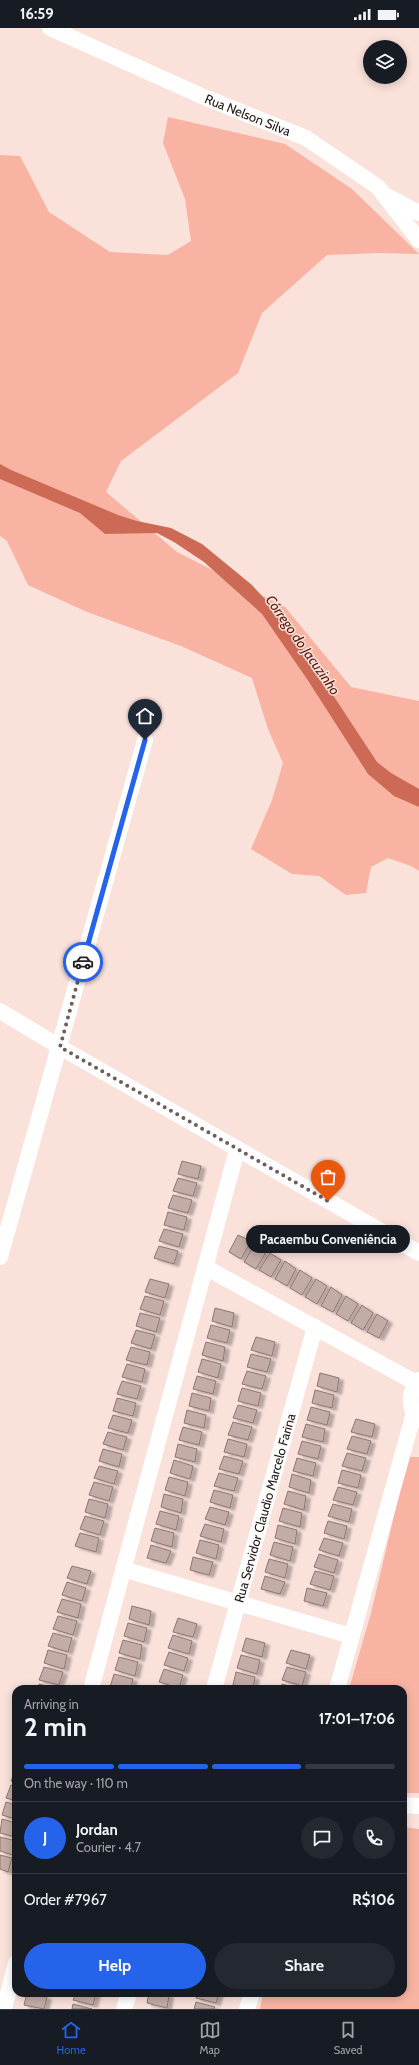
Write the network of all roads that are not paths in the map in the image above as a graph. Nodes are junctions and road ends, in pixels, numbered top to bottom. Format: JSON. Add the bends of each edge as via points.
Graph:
{"nodes":[{"id":1,"x":50,"y":28,"type":"edge"},
{"id":2,"x":383,"y":194,"type":"junction"},
{"id":3,"x":419,"y":213,"type":"edge"},
{"id":4,"x":419,"y":240,"type":"edge"},
{"id":5,"x":145,"y":740,"type":"dead end"},
{"id":6,"x":0,"y":1011,"type":"edge"},
{"id":7,"x":60,"y":1047,"type":"junction"},
{"id":8,"x":237,"y":1150,"type":"junction"},
{"id":9,"x":419,"y":1252,"type":"edge"},
{"id":10,"x":0,"y":1257,"type":"edge"},
{"id":11,"x":205,"y":1267,"type":"junction"},
{"id":12,"x":314,"y":1327,"type":"junction"},
{"id":13,"x":418,"y":1382,"type":"edge"},
{"id":14,"x":416,"y":1417,"type":"edge"},
{"id":15,"x":123,"y":1569,"type":"junction"},
{"id":16,"x":238,"y":1603,"type":"junction"},
{"id":17,"x":351,"y":1636,"type":"junction"},
{"id":18,"x":91,"y":1685,"type":"edge"},
{"id":19,"x":215,"y":1685,"type":"edge"},
{"id":20,"x":338,"y":1685,"type":"edge"},
{"id":21,"x":407,"y":1805,"type":"edge"},
{"id":22,"x":419,"y":1806,"type":"edge"},
{"id":23,"x":12,"y":1978,"type":"edge"},
{"id":24,"x":128,"y":1997,"type":"edge"},
{"id":25,"x":251,"y":1997,"type":"edge"},
{"id":26,"x":4,"y":2009,"type":"edge"},
{"id":27,"x":124,"y":2009,"type":"edge"},
{"id":28,"x":247,"y":2009,"type":"edge"}],
"edges":[{"from":1,"to":2,"type":"street","name":"Rua Nelson Silva","via":[[204,97],[306,138],[378,187]]},
{"from":2,"to":3,"type":"street"},
{"from":2,"to":4,"type":"street","name":"Rua Nelson Silva"},
{"from":5,"to":7,"type":"street"},
{"from":6,"to":7,"type":"street"},
{"from":7,"to":8,"type":"street"},
{"from":7,"to":10,"type":"street"},
{"from":8,"to":9,"type":"street"},
{"from":8,"to":11,"type":"street"},
{"from":11,"to":12,"type":"street"},
{"from":11,"to":15,"type":"street"},
{"from":12,"to":13,"type":"street"},
{"from":12,"to":16,"type":"street","name":"Rua Servidor Claudio Marcelo Farina"},
{"from":13,"to":14,"type":"street","via":[[412,1391],[411,1400]]},
{"from":14,"to":17,"type":"street"},
{"from":15,"to":16,"type":"street"},
{"from":15,"to":18,"type":"street"},
{"from":16,"to":17,"type":"street"},
{"from":16,"to":19,"type":"street","name":"Rua Servidor Claudio Marcelo Farina"},
{"from":17,"to":20,"type":"street"},
{"from":21,"to":22,"type":"street"},
{"from":23,"to":26,"type":"street"},
{"from":24,"to":27,"type":"street"},
{"from":25,"to":28,"type":"street"}]}
